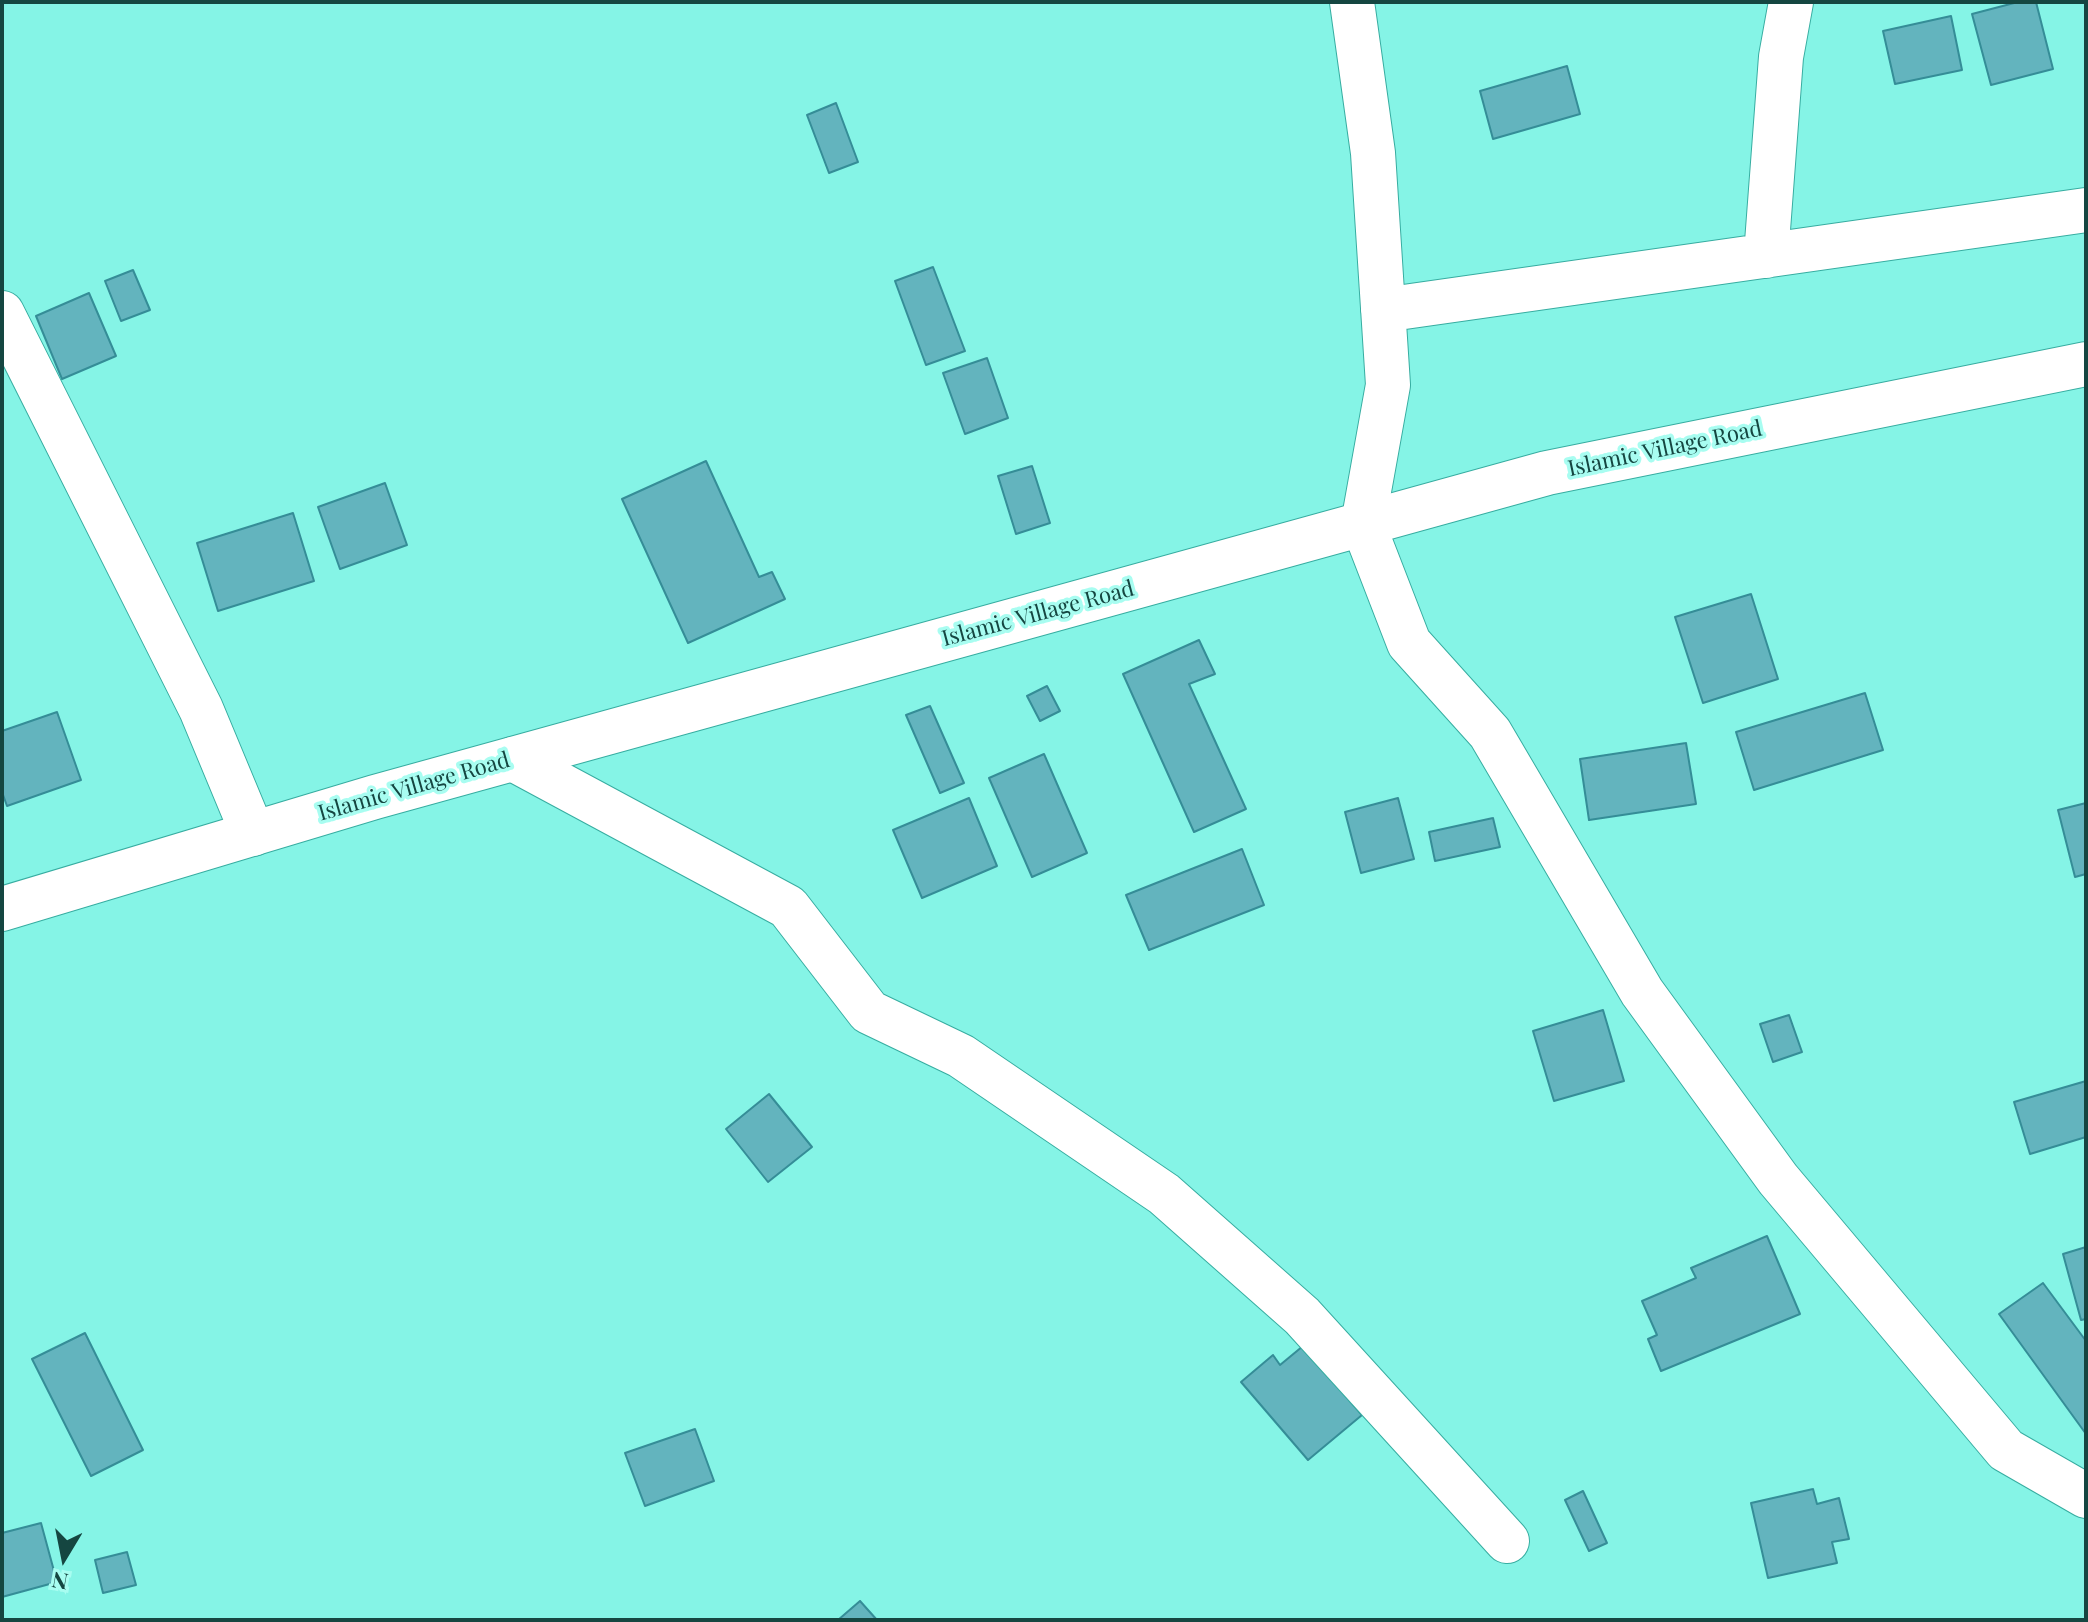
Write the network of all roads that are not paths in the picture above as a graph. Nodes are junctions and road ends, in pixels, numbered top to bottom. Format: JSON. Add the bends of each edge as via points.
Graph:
{"nodes":[{"id":1,"x":1352,"y":2,"type":"edge"},
{"id":2,"x":1791,"y":2,"type":"edge"},
{"id":3,"x":2086,"y":210,"type":"edge"},
{"id":4,"x":1766,"y":256,"type":"junction"},
{"id":5,"x":1383,"y":310,"type":"junction"},
{"id":6,"x":2,"y":313,"type":"edge"},
{"id":7,"x":2086,"y":364,"type":"edge"},
{"id":8,"x":1363,"y":524,"type":"junction"},
{"id":9,"x":513,"y":759,"type":"junction"},
{"id":10,"x":253,"y":834,"type":"junction"},
{"id":11,"x":2,"y":909,"type":"edge"},
{"id":12,"x":2086,"y":1496,"type":"edge"},
{"id":13,"x":1507,"y":1541,"type":"dead end"}],
"edges":[{"from":1,"to":5,"type":"street","via":[[1373,153]]},
{"from":2,"to":4,"type":"street","via":[[1781,57]]},
{"from":3,"to":4,"type":"street"},
{"from":4,"to":5,"type":"street"},
{"from":5,"to":8,"type":"street","via":[[1388,385]]},
{"from":6,"to":10,"type":"street","via":[[201,709]]},
{"from":7,"to":8,"type":"street","name":"Islamic Village Road","via":[[1547,473]]},
{"from":8,"to":9,"type":"street","name":"Islamic Village Road"},
{"from":8,"to":12,"type":"street","via":[[1409,643],[1490,733],[1642,992],[1778,1179],[2006,1450]]},
{"from":9,"to":10,"type":"street","name":"Islamic Village Road"},
{"from":9,"to":13,"type":"street","via":[[788,907],[869,1012],[961,1056],[1164,1194],[1302,1316]]},
{"from":10,"to":11,"type":"street","name":"Islamic Village Road"}]}
